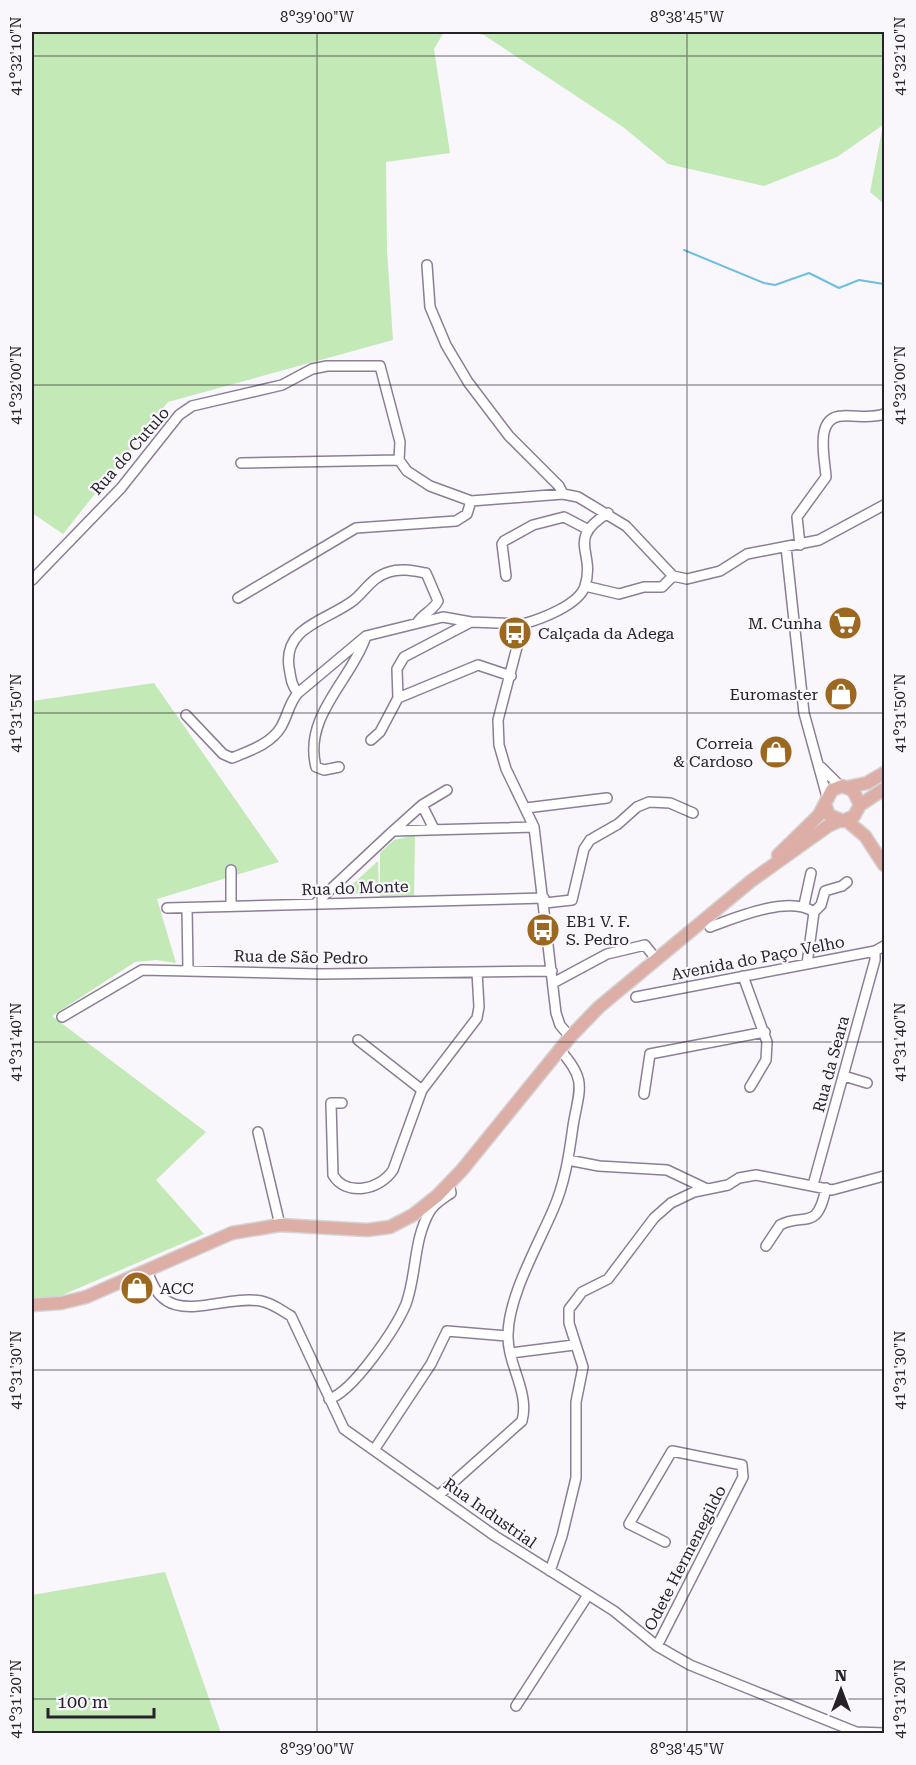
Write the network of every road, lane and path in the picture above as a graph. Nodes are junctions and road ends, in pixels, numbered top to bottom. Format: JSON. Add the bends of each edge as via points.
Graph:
{"nodes":[{"id":1,"x":427,"y":265,"type":"dead end"},
{"id":2,"x":885,"y":414,"type":"edge"},
{"id":3,"x":399,"y":460,"type":"junction"},
{"id":4,"x":241,"y":463,"type":"dead end"},
{"id":5,"x":563,"y":495,"type":"junction"},
{"id":6,"x":471,"y":501,"type":"junction"},
{"id":7,"x":885,"y":505,"type":"edge"},
{"id":8,"x":608,"y":513,"type":"junction"},
{"id":9,"x":588,"y":529,"type":"junction"},
{"id":10,"x":800,"y":545,"type":"junction"},
{"id":11,"x":786,"y":547,"type":"junction"},
{"id":12,"x":506,"y":576,"type":"dead end"},
{"id":13,"x":673,"y":576,"type":"junction"},
{"id":14,"x":32,"y":580,"type":"edge"},
{"id":15,"x":585,"y":586,"type":"junction"},
{"id":16,"x":238,"y":598,"type":"dead end"},
{"id":17,"x":471,"y":622,"type":"junction"},
{"id":18,"x":417,"y":623,"type":"junction"},
{"id":19,"x":523,"y":624,"type":"junction"},
{"id":20,"x":366,"y":636,"type":"junction"},
{"id":21,"x":511,"y":676,"type":"junction"},
{"id":22,"x":298,"y":693,"type":"junction"},
{"id":23,"x":398,"y":698,"type":"junction"},
{"id":24,"x":186,"y":715,"type":"dead end"},
{"id":25,"x":370,"y":740,"type":"dead end"},
{"id":26,"x":339,"y":767,"type":"dead end"},
{"id":27,"x":821,"y":767,"type":"junction"},
{"id":28,"x":885,"y":773,"type":"edge"},
{"id":29,"x":844,"y":787,"type":"junction"},
{"id":30,"x":885,"y":789,"type":"edge"},
{"id":31,"x":447,"y":790,"type":"dead end"},
{"id":32,"x":607,"y":798,"type":"dead end"},
{"id":33,"x":826,"y":801,"type":"junction"},
{"id":34,"x":422,"y":805,"type":"junction"},
{"id":35,"x":526,"y":808,"type":"junction"},
{"id":36,"x":859,"y":809,"type":"junction"},
{"id":37,"x":693,"y":813,"type":"dead end"},
{"id":38,"x":843,"y":821,"type":"junction"},
{"id":39,"x":534,"y":826,"type":"junction"},
{"id":40,"x":434,"y":829,"type":"junction"},
{"id":41,"x":393,"y":831,"type":"junction"},
{"id":42,"x":865,"y":836,"type":"junction"},
{"id":43,"x":885,"y":865,"type":"edge"},
{"id":44,"x":231,"y":870,"type":"dead end"},
{"id":45,"x":811,"y":873,"type":"dead end"},
{"id":46,"x":751,"y":881,"type":"junction"},
{"id":47,"x":847,"y":882,"type":"dead end"},
{"id":48,"x":544,"y":900,"type":"junction"},
{"id":49,"x":315,"y":904,"type":"junction"},
{"id":50,"x":804,"y":905,"type":"junction"},
{"id":51,"x":231,"y":906,"type":"junction"},
{"id":52,"x":167,"y":908,"type":"dead end"},
{"id":53,"x":187,"y":908,"type":"junction"},
{"id":54,"x":814,"y":912,"type":"junction"},
{"id":55,"x":710,"y":927,"type":"dead end"},
{"id":56,"x":885,"y":946,"type":"edge"},
{"id":57,"x":875,"y":951,"type":"junction"},
{"id":58,"x":656,"y":959,"type":"junction"},
{"id":59,"x":807,"y":964,"type":"junction"},
{"id":60,"x":188,"y":969,"type":"junction"},
{"id":61,"x":552,"y":971,"type":"junction"},
{"id":62,"x":477,"y":972,"type":"junction"},
{"id":63,"x":743,"y":976,"type":"junction"},
{"id":64,"x":554,"y":982,"type":"junction"},
{"id":65,"x":636,"y":997,"type":"dead end"},
{"id":66,"x":62,"y":1017,"type":"dead end"},
{"id":67,"x":765,"y":1032,"type":"junction"},
{"id":68,"x":570,"y":1037,"type":"junction"},
{"id":69,"x":358,"y":1040,"type":"dead end"},
{"id":70,"x":560,"y":1050,"type":"junction"},
{"id":71,"x":844,"y":1076,"type":"junction"},
{"id":72,"x":867,"y":1083,"type":"dead end"},
{"id":73,"x":750,"y":1088,"type":"dead end"},
{"id":74,"x":422,"y":1090,"type":"junction"},
{"id":75,"x":644,"y":1094,"type":"dead end"},
{"id":76,"x":342,"y":1103,"type":"dead end"},
{"id":77,"x":258,"y":1132,"type":"dead end"},
{"id":78,"x":568,"y":1160,"type":"junction"},
{"id":79,"x":885,"y":1176,"type":"edge"},
{"id":80,"x":449,"y":1183,"type":"junction"},
{"id":81,"x":813,"y":1185,"type":"junction"},
{"id":82,"x":825,"y":1188,"type":"junction"},
{"id":83,"x":707,"y":1189,"type":"junction"},
{"id":84,"x":280,"y":1225,"type":"junction"},
{"id":85,"x":766,"y":1246,"type":"dead end"},
{"id":86,"x":148,"y":1272,"type":"junction"},
{"id":87,"x":32,"y":1305,"type":"edge"},
{"id":88,"x":507,"y":1336,"type":"junction"},
{"id":89,"x":574,"y":1345,"type":"junction"},
{"id":90,"x":512,"y":1353,"type":"junction"},
{"id":91,"x":329,"y":1399,"type":"junction"},
{"id":92,"x":374,"y":1450,"type":"junction"},
{"id":93,"x":438,"y":1495,"type":"junction"},
{"id":94,"x":665,"y":1542,"type":"dead end"},
{"id":95,"x":550,"y":1571,"type":"junction"},
{"id":96,"x":588,"y":1595,"type":"junction"},
{"id":97,"x":657,"y":1646,"type":"junction"},
{"id":98,"x":516,"y":1706,"type":"dead end"},
{"id":99,"x":885,"y":1733,"type":"edge"}],
"edges":[{"from":1,"to":5,"type":"street","via":[[430,307],[446,345],[490,413],[560,486]]},
{"from":2,"to":10,"type":"street","via":[[842,416],[827,424],[826,477],[797,517]]},
{"from":3,"to":4,"type":"street"},
{"from":3,"to":6,"type":"street","via":[[406,471],[430,486]]},
{"from":3,"to":14,"type":"street","name":"Rua do Cutulo","via":[[400,442],[380,366],[343,364],[312,369],[282,385],[192,406],[179,415],[121,488]]},
{"from":5,"to":6,"type":"street"},
{"from":5,"to":8,"type":"street","via":[[578,497]]},
{"from":6,"to":16,"type":"street","via":[[467,514],[456,521],[356,528]]},
{"from":7,"to":10,"type":"street","via":[[819,540]]},
{"from":8,"to":9,"type":"street"},
{"from":8,"to":13,"type":"street","via":[[626,526]]},
{"from":9,"to":12,"type":"street","via":[[564,517],[533,525],[504,541]]},
{"from":9,"to":15,"type":"street"},
{"from":10,"to":11,"type":"street"},
{"from":11,"to":13,"type":"street","via":[[747,554],[720,571],[687,579]]},
{"from":11,"to":27,"type":"street","via":[[804,713]]},
{"from":13,"to":15,"type":"street","via":[[662,587],[644,587],[627,594]]},
{"from":15,"to":19,"type":"street","via":[[562,607]]},
{"from":17,"to":18,"type":"street","via":[[442,616]]},
{"from":17,"to":19,"type":"street"},
{"from":17,"to":23,"type":"street","via":[[404,657],[397,669]]},
{"from":18,"to":20,"type":"street"},
{"from":18,"to":22,"type":"street","via":[[438,601],[426,573],[389,572],[371,581],[354,600],[299,631],[288,658],[292,686]]},
{"from":19,"to":21,"type":"street"},
{"from":20,"to":22,"type":"street"},
{"from":20,"to":26,"type":"street","via":[[316,728],[316,767]]},
{"from":21,"to":23,"type":"street","via":[[478,665]]},
{"from":21,"to":35,"type":"street","via":[[498,720],[499,745],[506,769]]},
{"from":22,"to":24,"type":"street","via":[[273,735],[251,751],[232,758],[223,754]]},
{"from":23,"to":25,"type":"street","via":[[380,732]]},
{"from":27,"to":29,"type":"street"},
{"from":27,"to":33,"type":"street"},
{"from":28,"to":29,"type":"main road","via":[[867,783]]},
{"from":29,"to":33,"type":"main road","via":[[832,790]]},
{"from":29,"to":36,"type":"main road","via":[[857,794]]},
{"from":30,"to":36,"type":"main road"},
{"from":31,"to":34,"type":"street"},
{"from":32,"to":35,"type":"street"},
{"from":33,"to":38,"type":"main road","via":[[829,815]]},
{"from":33,"to":46,"type":"main road","via":[[819,815]]},
{"from":34,"to":40,"type":"street"},
{"from":34,"to":41,"type":"street"},
{"from":35,"to":39,"type":"street"},
{"from":36,"to":38,"type":"main road"},
{"from":36,"to":42,"type":"main road"},
{"from":37,"to":48,"type":"street","name":"Rua do Monte","via":[[670,803],[649,802],[637,807],[590,840],[584,849],[572,900]]},
{"from":38,"to":42,"type":"main road"},
{"from":38,"to":46,"type":"main road","via":[[828,826]]},
{"from":39,"to":40,"type":"street"},
{"from":39,"to":48,"type":"street"},
{"from":40,"to":41,"type":"street"},
{"from":41,"to":49,"type":"street"},
{"from":42,"to":43,"type":"main road"},
{"from":44,"to":51,"type":"street"},
{"from":45,"to":50,"type":"street"},
{"from":46,"to":58,"type":"main road"},
{"from":47,"to":54,"type":"street","via":[[825,891]]},
{"from":48,"to":49,"type":"street","name":"Rua do Monte"},
{"from":48,"to":61,"type":"street"},
{"from":49,"to":51,"type":"street","name":"Rua do Monte"},
{"from":50,"to":54,"type":"street"},
{"from":50,"to":55,"type":"street","via":[[754,912]]},
{"from":51,"to":53,"type":"street","name":"Rua do Monte"},
{"from":52,"to":53,"type":"street","name":"Rua do Monte"},
{"from":53,"to":60,"type":"street"},
{"from":54,"to":59,"type":"street"},
{"from":56,"to":57,"type":"street","name":"Avenida do Paço Velho"},
{"from":57,"to":59,"type":"street","name":"Avenida do Paço Velho"},
{"from":57,"to":71,"type":"street","name":"Rua da Seara"},
{"from":58,"to":64,"type":"street","via":[[645,945],[618,950]]},
{"from":58,"to":68,"type":"main road"},
{"from":59,"to":63,"type":"street","name":"Avenida do Paço Velho"},
{"from":60,"to":62,"type":"street","name":"Rua de São Pedro","via":[[321,974]]},
{"from":60,"to":66,"type":"street","name":"Rua de São Pedro","via":[[142,970]]},
{"from":61,"to":62,"type":"street","name":"Rua de São Pedro"},
{"from":61,"to":64,"type":"street"},
{"from":62,"to":74,"type":"street","via":[[477,1018]]},
{"from":63,"to":65,"type":"street","name":"Avenida do Paço Velho"},
{"from":63,"to":67,"type":"street"},
{"from":64,"to":68,"type":"street","via":[[556,1013]]},
{"from":67,"to":73,"type":"street","via":[[766,1060]]},
{"from":67,"to":75,"type":"street","via":[[650,1054]]},
{"from":68,"to":70,"type":"main road"},
{"from":69,"to":74,"type":"street"},
{"from":70,"to":78,"type":"street","via":[[578,1076],[581,1091]]},
{"from":70,"to":80,"type":"main road"},
{"from":71,"to":72,"type":"street"},
{"from":71,"to":81,"type":"street","name":"Rua da Seara"},
{"from":74,"to":76,"type":"street","via":[[393,1170],[386,1181],[377,1185],[348,1189],[338,1184],[333,1174],[331,1103]]},
{"from":77,"to":84,"type":"street"},
{"from":78,"to":83,"type":"street","via":[[668,1170]]},
{"from":78,"to":88,"type":"street","via":[[553,1210],[523,1278]]},
{"from":79,"to":82,"type":"street","via":[[832,1190]]},
{"from":80,"to":84,"type":"main road","via":[[413,1215],[390,1227],[367,1230]]},
{"from":80,"to":91,"type":"street","via":[[451,1193],[431,1209],[420,1235],[406,1304],[359,1373],[344,1391]]},
{"from":81,"to":82,"type":"street"},
{"from":81,"to":83,"type":"street","via":[[756,1175]]},
{"from":82,"to":85,"type":"street","via":[[809,1221],[780,1225]]},
{"from":83,"to":89,"type":"street","via":[[671,1203],[654,1218],[608,1279],[582,1292],[569,1309]]},
{"from":84,"to":86,"type":"main road","via":[[232,1233]]},
{"from":86,"to":87,"type":"main road","via":[[86,1297],[61,1304]]},
{"from":86,"to":91,"type":"street","name":"Rua Industrial","via":[[152,1286],[163,1300],[176,1306],[263,1301],[291,1316]]},
{"from":88,"to":90,"type":"street"},
{"from":88,"to":92,"type":"street","via":[[447,1331],[431,1364]]},
{"from":89,"to":90,"type":"street"},
{"from":89,"to":95,"type":"street","via":[[583,1367],[576,1402],[576,1478]]},
{"from":90,"to":93,"type":"street","via":[[523,1403],[522,1421]]},
{"from":91,"to":92,"type":"street","name":"Rua Industrial","via":[[344,1429]]},
{"from":92,"to":93,"type":"street","name":"Rua Industrial"},
{"from":93,"to":95,"type":"street","name":"Rua Industrial"},
{"from":94,"to":97,"type":"street","name":"Odete Hermenegildo","via":[[629,1524],[672,1451],[742,1466],[743,1477]]},
{"from":95,"to":96,"type":"street","name":"Rua Industrial"},
{"from":96,"to":97,"type":"street","name":"Rua Industrial"},
{"from":96,"to":98,"type":"street"},
{"from":97,"to":99,"type":"street","name":"Rua Industrial","via":[[690,1665],[856,1732]]}]}
